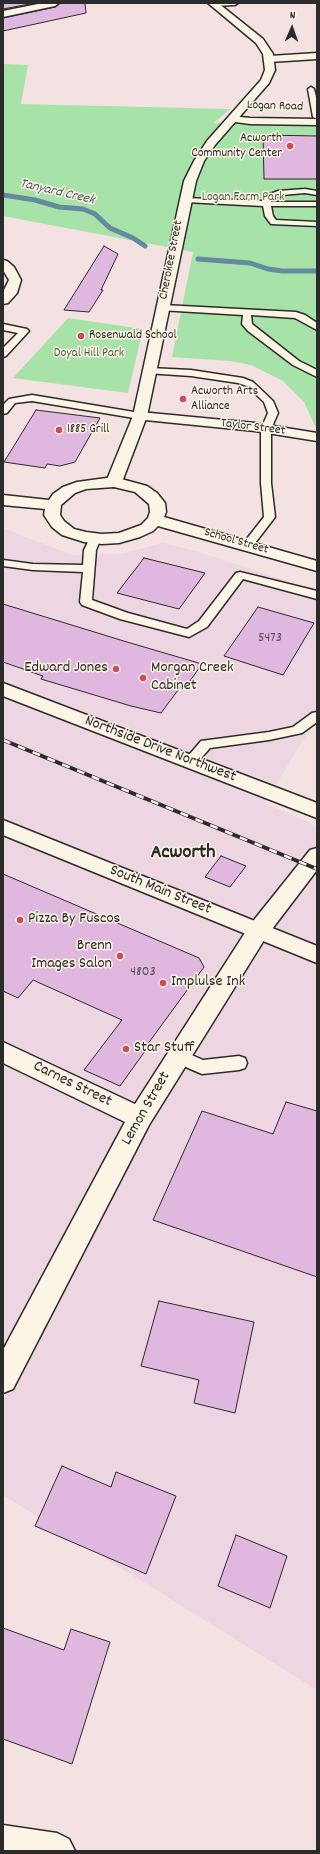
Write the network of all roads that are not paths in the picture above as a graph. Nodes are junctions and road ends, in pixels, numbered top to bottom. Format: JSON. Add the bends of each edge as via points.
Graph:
{"nodes":[{"id":1,"x":55,"y":3,"type":"edge"},
{"id":2,"x":235,"y":3,"type":"edge"},
{"id":3,"x":214,"y":4,"type":"edge"},
{"id":4,"x":3,"y":14,"type":"edge"},
{"id":5,"x":317,"y":56,"type":"edge"},
{"id":6,"x":270,"y":59,"type":"junction"},
{"id":7,"x":311,"y":89,"type":"dead end"},
{"id":8,"x":317,"y":117,"type":"edge"},
{"id":9,"x":232,"y":119,"type":"junction"},
{"id":10,"x":317,"y":122,"type":"edge"},
{"id":11,"x":317,"y":193,"type":"edge"},
{"id":12,"x":185,"y":200,"type":"junction"},
{"id":13,"x":267,"y":204,"type":"junction"},
{"id":14,"x":317,"y":204,"type":"edge"},
{"id":15,"x":317,"y":224,"type":"edge"},
{"id":16,"x":3,"y":264,"type":"edge"},
{"id":17,"x":3,"y":300,"type":"edge"},
{"id":18,"x":163,"y":308,"type":"junction"},
{"id":19,"x":247,"y":312,"type":"junction"},
{"id":20,"x":3,"y":327,"type":"edge"},
{"id":21,"x":317,"y":327,"type":"edge"},
{"id":22,"x":3,"y":354,"type":"edge"},
{"id":23,"x":149,"y":371,"type":"junction"},
{"id":24,"x":317,"y":374,"type":"edge"},
{"id":25,"x":3,"y":411,"type":"edge"},
{"id":26,"x":140,"y":416,"type":"junction"},
{"id":27,"x":266,"y":429,"type":"junction"},
{"id":28,"x":317,"y":437,"type":"edge"},
{"id":29,"x":114,"y":482,"type":"junction"},
{"id":30,"x":3,"y":500,"type":"edge"},
{"id":31,"x":53,"y":505,"type":"junction"},
{"id":32,"x":155,"y":520,"type":"junction"},
{"id":33,"x":94,"y":538,"type":"junction"},
{"id":34,"x":248,"y":545,"type":"junction"},
{"id":35,"x":3,"y":563,"type":"edge"},
{"id":36,"x":317,"y":566,"type":"edge"},
{"id":37,"x":89,"y":569,"type":"junction"},
{"id":38,"x":317,"y":595,"type":"edge"},
{"id":39,"x":3,"y":688,"type":"edge"},
{"id":40,"x":317,"y":716,"type":"edge"},
{"id":41,"x":190,"y":762,"type":"junction"},
{"id":42,"x":317,"y":811,"type":"edge"},
{"id":43,"x":3,"y":827,"type":"edge"},
{"id":44,"x":317,"y":855,"type":"edge"},
{"id":45,"x":258,"y":931,"type":"junction"},
{"id":46,"x":317,"y":955,"type":"edge"},
{"id":47,"x":3,"y":1052,"type":"edge"},
{"id":48,"x":178,"y":1056,"type":"junction"},
{"id":49,"x":239,"y":1063,"type":"dead end"},
{"id":50,"x":140,"y":1118,"type":"junction"},
{"id":51,"x":3,"y":1379,"type":"edge"},
{"id":52,"x":3,"y":1843,"type":"edge"},
{"id":53,"x":57,"y":1851,"type":"edge"}],
"edges":[{"from":1,"to":4,"type":"street"},
{"from":2,"to":3,"type":"lane"},
{"from":3,"to":6,"type":"street","via":[[253,34],[265,48]]},
{"from":5,"to":6,"type":"street"},
{"from":6,"to":9,"type":"street","name":"Cherokee Street","via":[[266,81]]},
{"from":7,"to":8,"type":"lane"},
{"from":9,"to":10,"type":"street","name":"Logan Road"},
{"from":9,"to":12,"type":"street","name":"Cherokee Street","via":[[199,161]]},
{"from":11,"to":13,"type":"lane","via":[[281,192],[268,198]]},
{"from":12,"to":13,"type":"lane"},
{"from":12,"to":18,"type":"street","name":"Cherokee Street"},
{"from":13,"to":14,"type":"lane"},
{"from":13,"to":15,"type":"lane","via":[[268,216],[274,222]]},
{"from":16,"to":17,"type":"street","via":[[15,280],[12,290]]},
{"from":18,"to":19,"type":"lane"},
{"from":18,"to":23,"type":"street","name":"Cherokee Street"},
{"from":19,"to":21,"type":"lane","via":[[302,316]]},
{"from":19,"to":24,"type":"lane","via":[[251,329],[296,363]]},
{"from":20,"to":22,"type":"lane","via":[[24,330]]},
{"from":23,"to":26,"type":"street","name":"Cherokee Street"},
{"from":23,"to":27,"type":"lane","via":[[224,377],[250,384],[271,407],[273,413]]},
{"from":25,"to":26,"type":"lane","via":[[12,401],[32,398]]},
{"from":26,"to":27,"type":"street","name":"Taylor Street"},
{"from":26,"to":29,"type":"street","name":"Cherokee Street"},
{"from":27,"to":28,"type":"street","name":"Taylor Street"},
{"from":27,"to":34,"type":"lane","via":[[266,484],[270,517]]},
{"from":29,"to":31,"type":"street","via":[[83,485],[59,497]]},
{"from":29,"to":32,"type":"street","via":[[141,489],[151,496],[158,512]]},
{"from":30,"to":31,"type":"street"},
{"from":31,"to":33,"type":"street","via":[[52,515],[58,524],[68,532]]},
{"from":32,"to":33,"type":"street","via":[[147,528],[134,534],[119,538]]},
{"from":32,"to":34,"type":"street","name":"School Street"},
{"from":33,"to":37,"type":"lane","via":[[90,550]]},
{"from":34,"to":36,"type":"street","name":"School Street"},
{"from":35,"to":37,"type":"lane"},
{"from":37,"to":38,"type":"lane","via":[[86,602],[124,616],[189,633],[203,624],[240,575]]},
{"from":39,"to":41,"type":"street","name":"Northside Drive Northwest"},
{"from":40,"to":41,"type":"lane","via":[[293,731],[206,744]]},
{"from":41,"to":42,"type":"street","name":"Northside Drive Northwest"},
{"from":43,"to":45,"type":"street","name":"South Main Street"},
{"from":44,"to":45,"type":"street","name":"Lemon Street"},
{"from":45,"to":46,"type":"street","name":"South Main Street"},
{"from":45,"to":48,"type":"street","name":"Lemon Street"},
{"from":47,"to":50,"type":"street","name":"Carnes Street"},
{"from":48,"to":49,"type":"lane","via":[[202,1067]]},
{"from":48,"to":50,"type":"street","name":"Lemon Street"},
{"from":50,"to":51,"type":"street","name":"Lemon Street"},
{"from":52,"to":53,"type":"street"}]}
